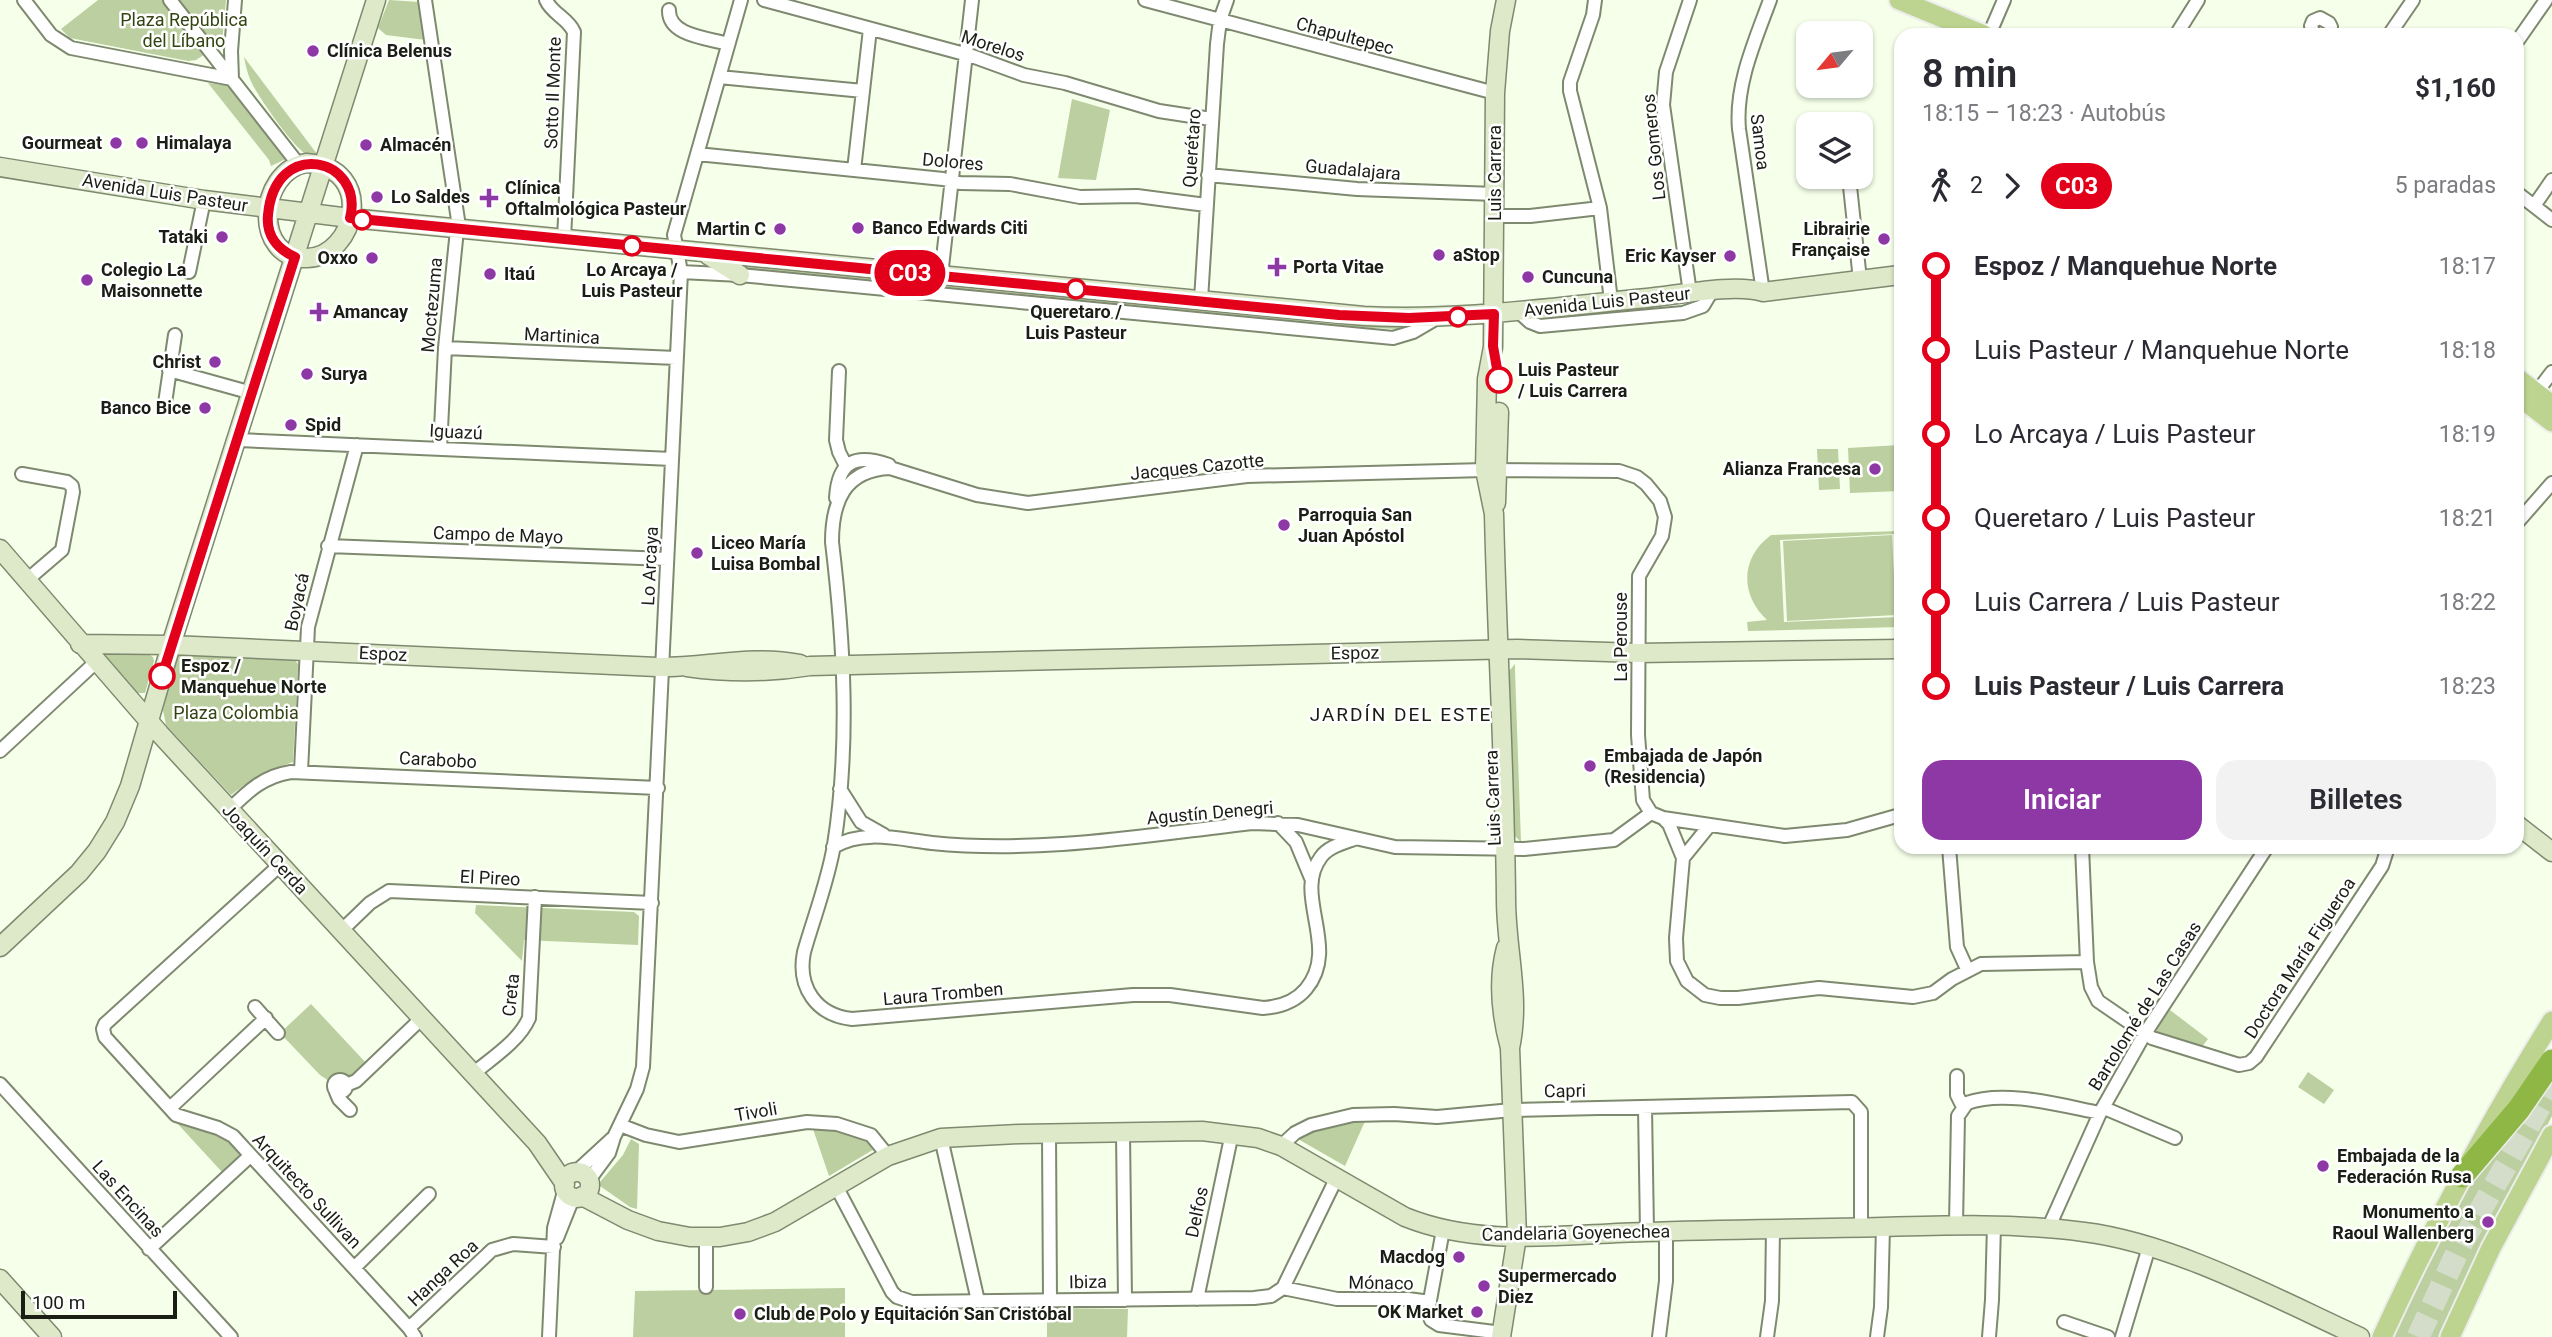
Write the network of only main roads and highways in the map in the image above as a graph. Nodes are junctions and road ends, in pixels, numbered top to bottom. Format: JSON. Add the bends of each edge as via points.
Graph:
{"nodes":[{"id":1,"x":1899,"y":0,"type":"edge"},
{"id":2,"x":1969,"y":28,"type":"edge"},
{"id":3,"x":2526,"y":393,"type":"edge"},
{"id":4,"x":2552,"y":405,"type":"edge"},
{"id":5,"x":2552,"y":422,"type":"edge"},
{"id":6,"x":2552,"y":1021,"type":"edge"},
{"id":7,"x":2552,"y":1061,"type":"edge"},
{"id":8,"x":2552,"y":1135,"type":"edge"},
{"id":9,"x":2462,"y":1176,"type":"junction"},
{"id":10,"x":2382,"y":1337,"type":"edge"},
{"id":11,"x":2451,"y":1337,"type":"edge"}],
"edges":[{"from":1,"to":2,"type":"main road"},
{"from":3,"to":4,"type":"main road"},
{"from":3,"to":5,"type":"main road"},
{"from":6,"to":9,"type":"main road"},
{"from":7,"to":9,"type":"highway","via":[[2519,1109]]},
{"from":8,"to":11,"type":"main road","via":[[2491,1248]]},
{"from":9,"to":10,"type":"main road"}]}
